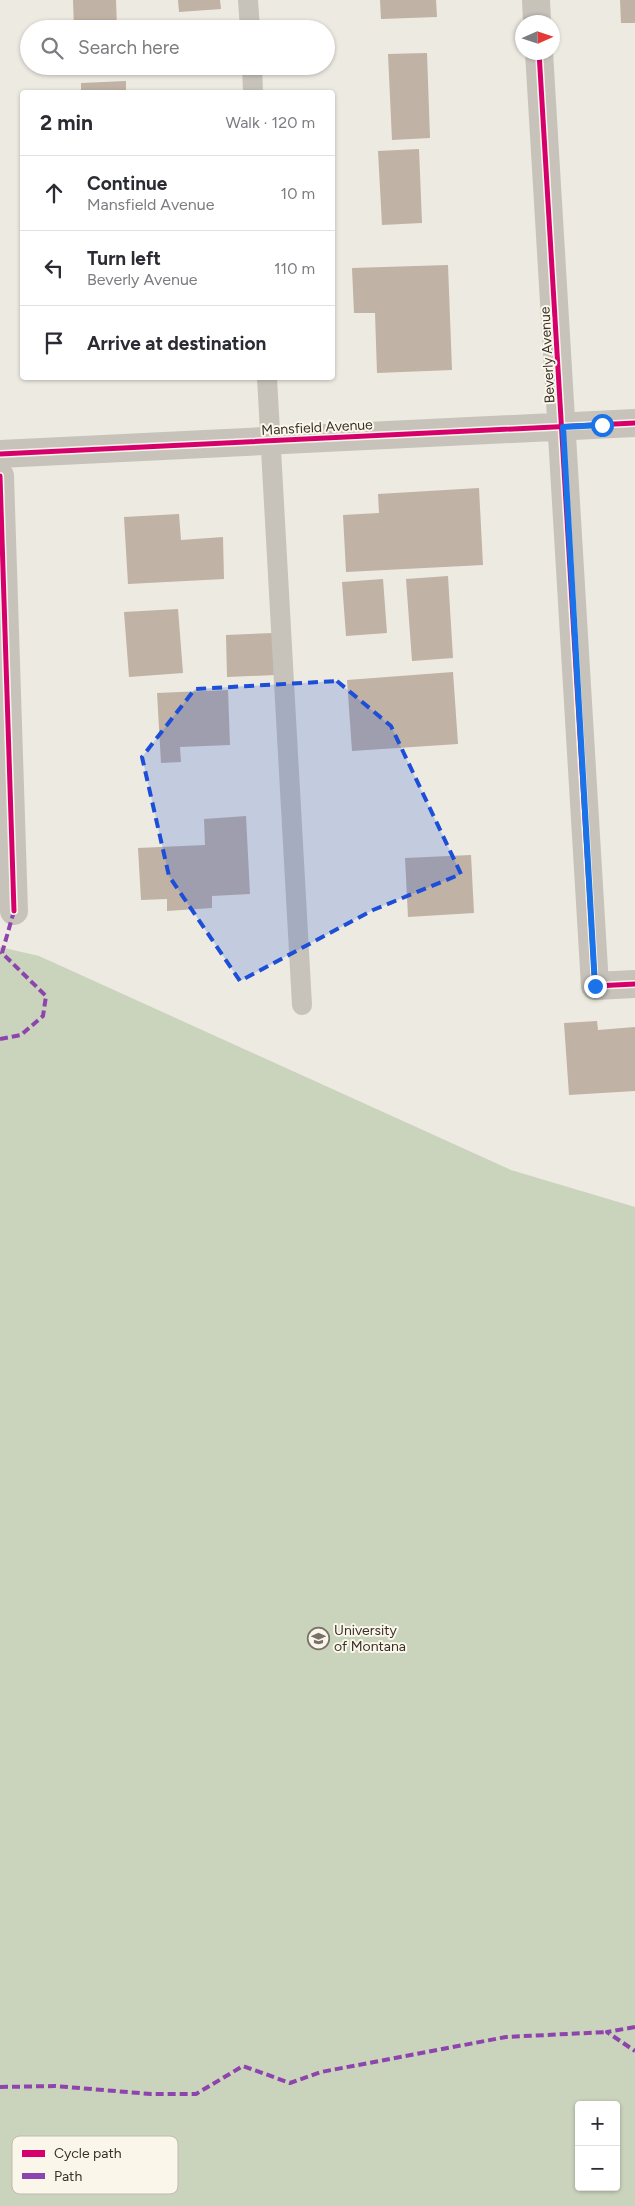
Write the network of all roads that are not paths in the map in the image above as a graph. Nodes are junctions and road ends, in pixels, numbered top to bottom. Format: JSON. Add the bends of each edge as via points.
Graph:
{"nodes":[{"id":1,"x":248,"y":0,"type":"edge"},
{"id":2,"x":536,"y":0,"type":"edge"},
{"id":3,"x":537,"y":15,"type":"edge"},
{"id":4,"x":249,"y":20,"type":"edge"},
{"id":5,"x":540,"y":60,"type":"edge"},
{"id":6,"x":252,"y":75,"type":"edge"},
{"id":7,"x":253,"y":90,"type":"edge"},
{"id":8,"x":266,"y":380,"type":"edge"},
{"id":9,"x":635,"y":423,"type":"edge"},
{"id":10,"x":563,"y":427,"type":"junction"},
{"id":11,"x":270,"y":441,"type":"junction"},
{"id":12,"x":0,"y":454,"type":"edge"},
{"id":13,"x":0,"y":476,"type":"edge"},
{"id":14,"x":14,"y":911,"type":"dead end"},
{"id":15,"x":635,"y":984,"type":"edge"},
{"id":16,"x":302,"y":1005,"type":"dead end"}],
"edges":[{"from":1,"to":4,"type":"lane"},
{"from":2,"to":3,"type":"street"},
{"from":5,"to":10,"type":"street","name":"Beverly Avenue"},
{"from":6,"to":7,"type":"lane"},
{"from":8,"to":11,"type":"lane"},
{"from":9,"to":10,"type":"street","name":"Mansfield Avenue"},
{"from":10,"to":11,"type":"street","name":"Mansfield Avenue"},
{"from":10,"to":15,"type":"street","name":"Beverly Avenue","via":[[595,986]]},
{"from":11,"to":12,"type":"street","name":"Mansfield Avenue"},
{"from":11,"to":16,"type":"lane"},
{"from":13,"to":14,"type":"street"}]}
